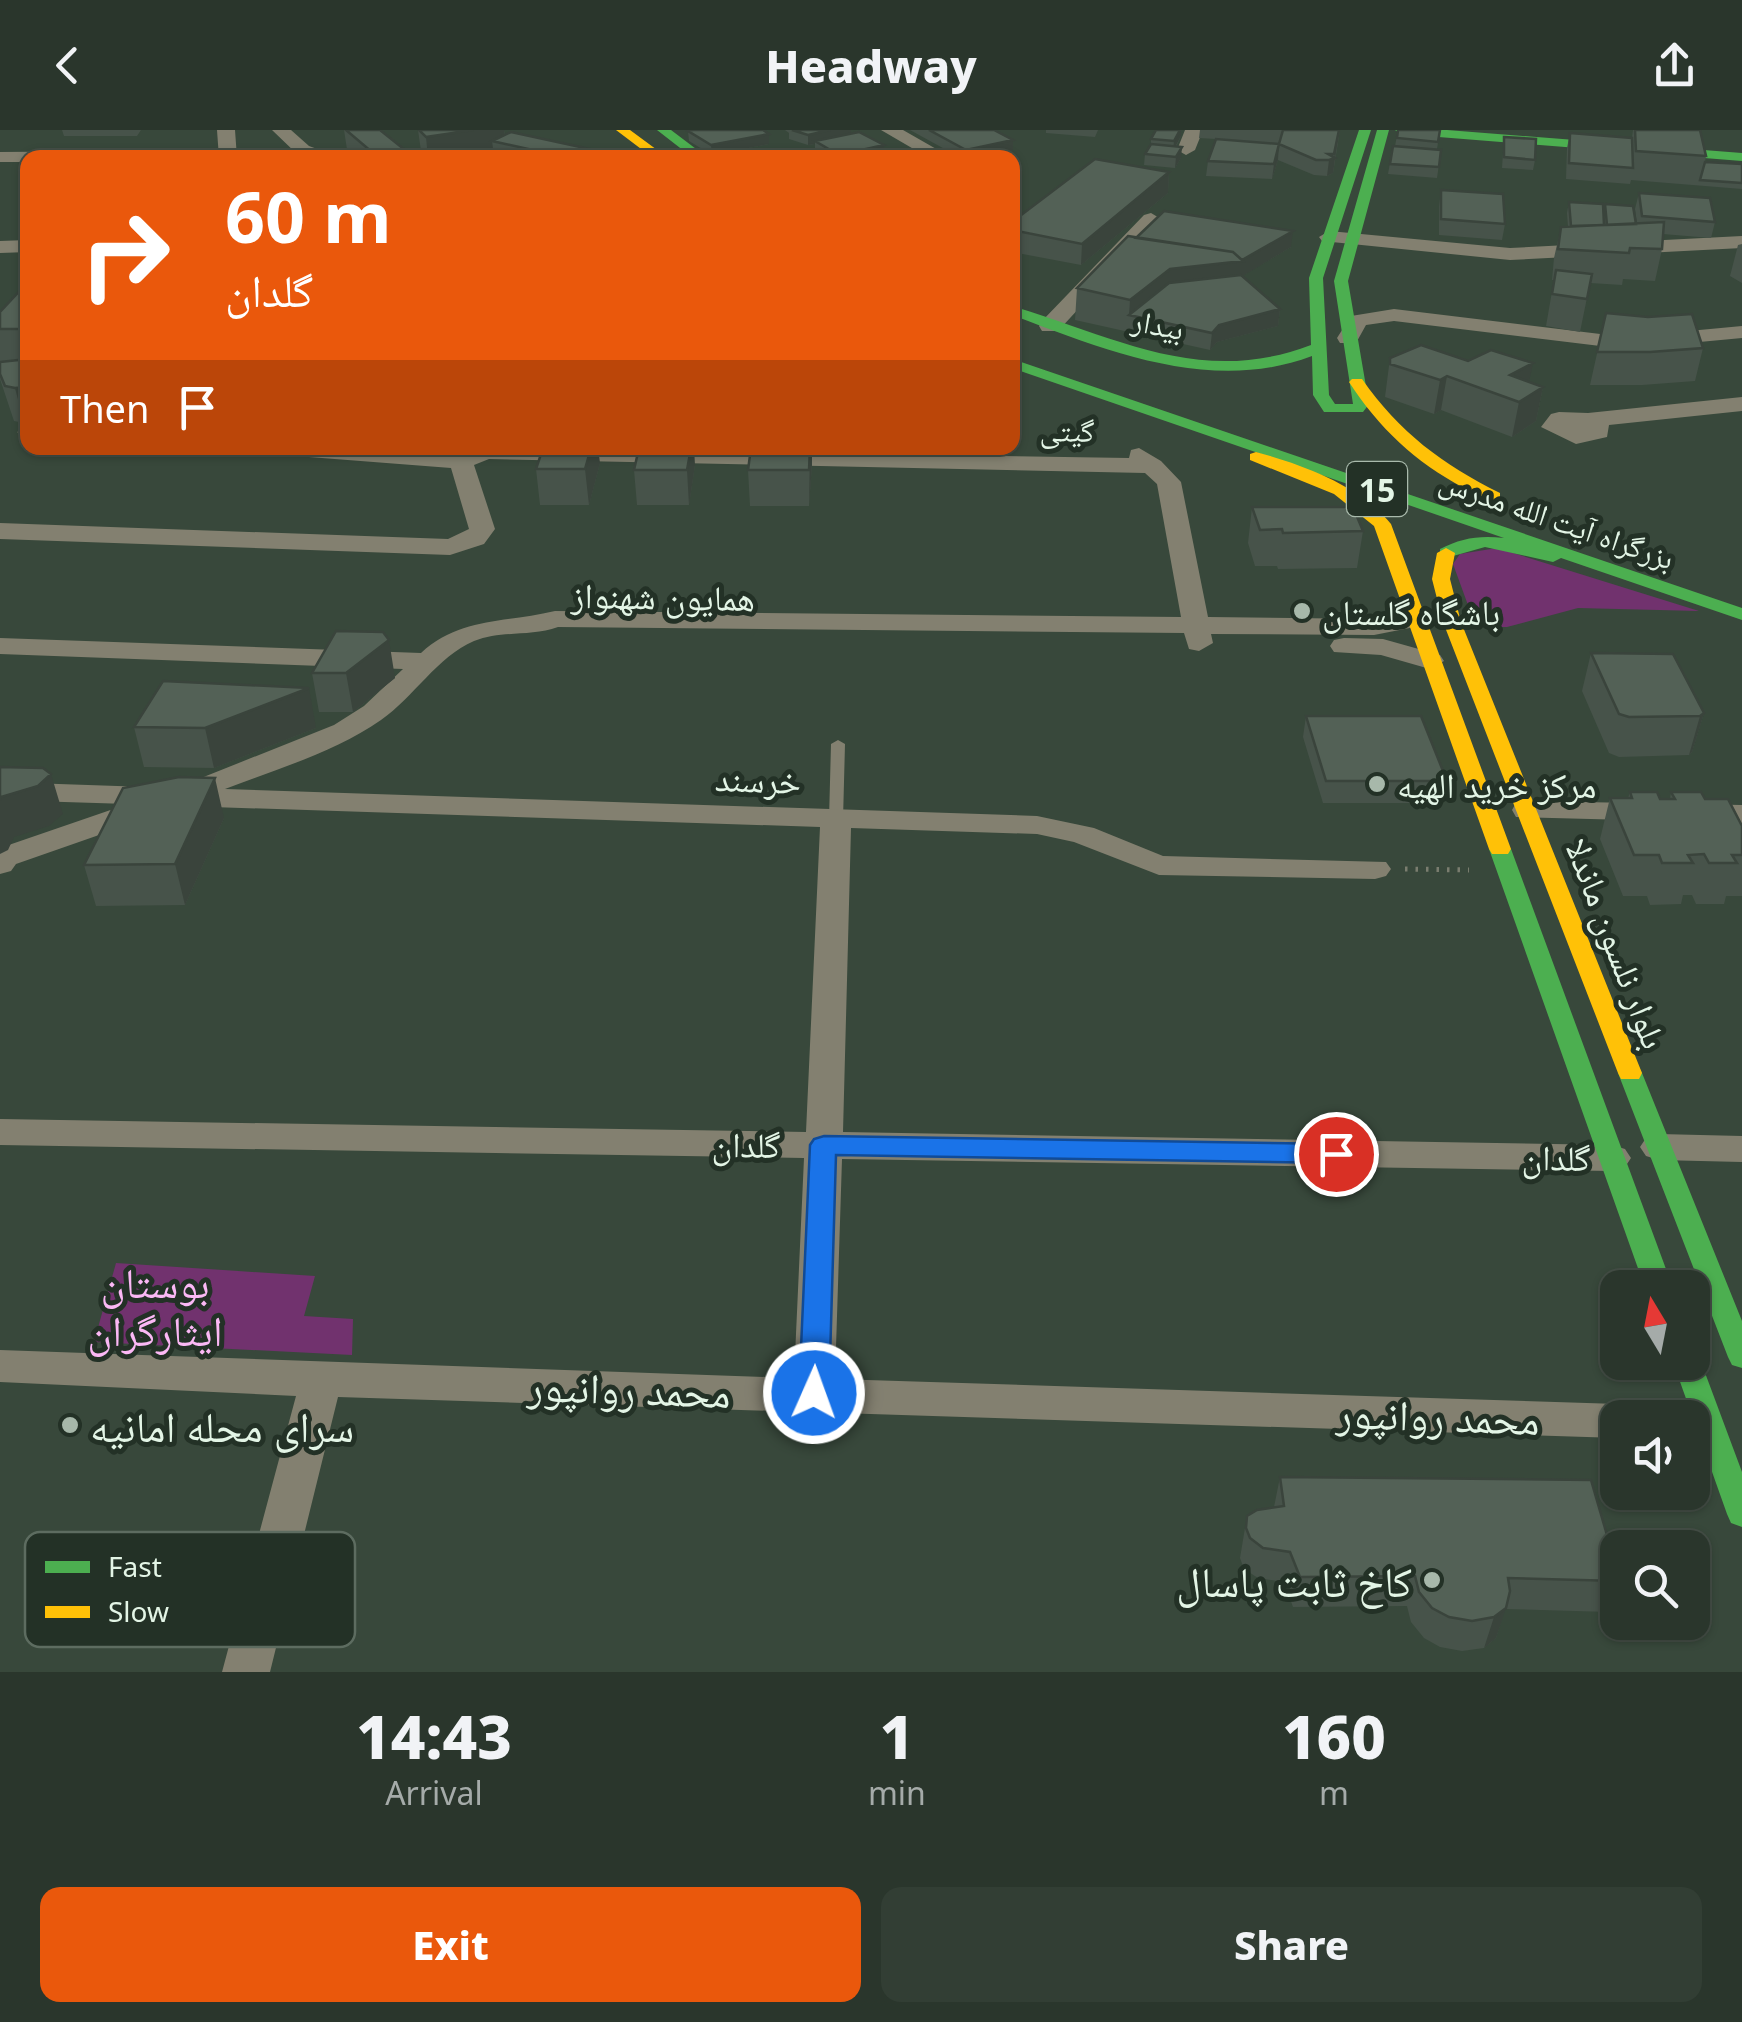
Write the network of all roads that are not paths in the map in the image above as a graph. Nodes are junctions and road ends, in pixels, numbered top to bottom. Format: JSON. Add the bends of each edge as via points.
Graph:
{"nodes":[{"id":1,"x":281,"y":130,"type":"edge"},
{"id":2,"x":622,"y":130,"type":"edge"},
{"id":3,"x":653,"y":130,"type":"edge"},
{"id":4,"x":663,"y":130,"type":"edge"},
{"id":5,"x":890,"y":130,"type":"edge"},
{"id":6,"x":1194,"y":130,"type":"edge"},
{"id":7,"x":1366,"y":130,"type":"edge"},
{"id":8,"x":1383,"y":130,"type":"edge"},
{"id":9,"x":1401,"y":130,"type":"edge"},
{"id":10,"x":303,"y":150,"type":"edge"},
{"id":11,"x":651,"y":150,"type":"edge"},
{"id":12,"x":679,"y":150,"type":"edge"},
{"id":13,"x":691,"y":150,"type":"edge"},
{"id":14,"x":929,"y":150,"type":"edge"},
{"id":15,"x":1186,"y":150,"type":"edge"},
{"id":16,"x":7,"y":157,"type":"edge"},
{"id":17,"x":1742,"y":157,"type":"edge"},
{"id":18,"x":0,"y":174,"type":"edge"},
{"id":19,"x":1151,"y":219,"type":"edge"},
{"id":20,"x":1341,"y":239,"type":"junction"},
{"id":21,"x":1742,"y":242,"type":"edge"},
{"id":22,"x":1020,"y":313,"type":"edge"},
{"id":23,"x":1020,"y":320,"type":"edge"},
{"id":24,"x":1050,"y":326,"type":"junction"},
{"id":25,"x":1742,"y":332,"type":"edge"},
{"id":26,"x":1020,"y":334,"type":"edge"},
{"id":27,"x":1020,"y":335,"type":"edge"},
{"id":28,"x":1348,"y":338,"type":"junction"},
{"id":29,"x":1322,"y":347,"type":"junction"},
{"id":30,"x":1020,"y":367,"type":"edge"},
{"id":31,"x":1320,"y":371,"type":"junction"},
{"id":32,"x":1254,"y":375,"type":"junction"},
{"id":33,"x":1143,"y":379,"type":"dead end"},
{"id":34,"x":1357,"y":382,"type":"junction"},
{"id":35,"x":1742,"y":404,"type":"edge"},
{"id":36,"x":1587,"y":420,"type":"dead end"},
{"id":37,"x":1201,"y":429,"type":"junction"},
{"id":38,"x":1020,"y":449,"type":"edge"},
{"id":39,"x":480,"y":455,"type":"edge"},
{"id":40,"x":624,"y":455,"type":"edge"},
{"id":41,"x":1153,"y":466,"type":"junction"},
{"id":42,"x":1400,"y":466,"type":"dead end"},
{"id":43,"x":0,"y":530,"type":"edge"},
{"id":44,"x":1429,"y":545,"type":"junction"},
{"id":45,"x":1392,"y":555,"type":"junction"},
{"id":46,"x":1650,"y":582,"type":"junction"},
{"id":47,"x":1742,"y":614,"type":"edge"},
{"id":48,"x":1415,"y":619,"type":"junction"},
{"id":49,"x":1198,"y":634,"type":"junction"},
{"id":50,"x":0,"y":646,"type":"edge"},
{"id":51,"x":1430,"y":661,"type":"junction"},
{"id":52,"x":430,"y":662,"type":"junction"},
{"id":53,"x":838,"y":744,"type":"dead end"},
{"id":54,"x":0,"y":791,"type":"edge"},
{"id":55,"x":179,"y":798,"type":"junction"},
{"id":56,"x":1527,"y":810,"type":"junction"},
{"id":57,"x":1742,"y":814,"type":"edge"},
{"id":58,"x":836,"y":820,"type":"junction"},
{"id":59,"x":1,"y":860,"type":"edge"},
{"id":60,"x":1374,"y":869,"type":"road end"},
{"id":61,"x":0,"y":1132,"type":"edge"},
{"id":62,"x":824,"y":1145,"type":"junction"},
{"id":63,"x":1659,"y":1147,"type":"junction"},
{"id":64,"x":1742,"y":1149,"type":"edge"},
{"id":65,"x":1612,"y":1158,"type":"junction"},
{"id":66,"x":1652,"y":1270,"type":"edge"},
{"id":67,"x":1742,"y":1357,"type":"edge"},
{"id":68,"x":0,"y":1366,"type":"edge"},
{"id":69,"x":321,"y":1380,"type":"junction"},
{"id":70,"x":814,"y":1393,"type":"junction"},
{"id":71,"x":1600,"y":1420,"type":"edge"},
{"id":72,"x":1710,"y":1444,"type":"edge"},
{"id":73,"x":1742,"y":1514,"type":"edge"},
{"id":74,"x":282,"y":1532,"type":"edge"},
{"id":75,"x":252,"y":1647,"type":"edge"},
{"id":76,"x":246,"y":1672,"type":"edge"}],
"edges":[{"from":1,"to":10,"type":"street"},
{"from":2,"to":11,"type":"main road"},
{"from":3,"to":12,"type":"main road"},
{"from":4,"to":13,"type":"main road"},
{"from":5,"to":14,"type":"street"},
{"from":6,"to":15,"type":"street"},
{"from":7,"to":20,"type":"main road"},
{"from":8,"to":20,"type":"main road"},
{"from":9,"to":17,"type":"main road"},
{"from":16,"to":18,"type":"street"},
{"from":19,"to":24,"type":"street"},
{"from":20,"to":21,"type":"street","via":[[1510,254]]},
{"from":20,"to":28,"type":"main road"},
{"from":20,"to":29,"type":"main road","via":[[1316,279]]},
{"from":22,"to":24,"type":"main road","name":"بیدار"},
{"from":23,"to":24,"type":"main road","name":"بیدار"},
{"from":24,"to":32,"type":"main road","name":"بیدار"},
{"from":25,"to":28,"type":"street","via":[[1625,343],[1394,314],[1358,319]]},
{"from":26,"to":32,"type":"main road"},
{"from":27,"to":33,"type":"main road"},
{"from":28,"to":34,"type":"main road"},
{"from":29,"to":31,"type":"main road"},
{"from":29,"to":32,"type":"main road"},
{"from":30,"to":37,"type":"main road","name":"بزرگراه آیت الله مدرس","number":"15"},
{"from":31,"to":32,"type":"main road","via":[[1290,385]]},
{"from":31,"to":34,"type":"main road","via":[[1320,400],[1330,409],[1358,408]]},
{"from":34,"to":42,"type":"main road","name":"بزرگراه آیت الله مدرس","number":"15","via":[[1382,424],[1410,452],[1503,500]]},
{"from":35,"to":36,"type":"street"},
{"from":37,"to":45,"type":"main road","via":[[1351,496],[1380,520]]},
{"from":37,"to":46,"type":"main road","name":"بزرگراه آیت الله مدرس","number":"15"},
{"from":38,"to":41,"type":"street","name":"گیتی","via":[[1114,450]]},
{"from":39,"to":43,"type":"street","via":[[482,529],[467,543],[437,548]]},
{"from":40,"to":41,"type":"street","name":"گیتی"},
{"from":41,"to":49,"type":"street","via":[[1169,482]]},
{"from":44,"to":45,"type":"main road","via":[[1395,544]]},
{"from":44,"to":46,"type":"main road","via":[[1505,544]]},
{"from":44,"to":56,"type":"main road","name":"بلوار نلسون ماندلا"},
{"from":45,"to":48,"type":"main road"},
{"from":46,"to":47,"type":"main road","name":"بزرگراه آیت الله مدرس","number":"15"},
{"from":48,"to":49,"type":"street","name":"همایون شهنواز","via":[[1374,627]]},
{"from":48,"to":51,"type":"main road"},
{"from":49,"to":51,"type":"street","name":"همایون شهنواز","via":[[1383,647]]},
{"from":49,"to":52,"type":"street","name":"همایون شهنواز","via":[[547,625],[465,634]]},
{"from":50,"to":52,"type":"street"},
{"from":51,"to":65,"type":"main road"},
{"from":52,"to":55,"type":"street","name":"همایون شهنواز","via":[[344,730]]},
{"from":53,"to":58,"type":"lane"},
{"from":54,"to":55,"type":"street","name":"خرسند"},
{"from":55,"to":58,"type":"street","name":"خرسند"},
{"from":55,"to":59,"type":"street","name":"همایون شهنواز"},
{"from":56,"to":57,"type":"street"},
{"from":56,"to":63,"type":"main road","name":"بلوار نلسون ماندلا"},
{"from":58,"to":60,"type":"street","name":"خرسند","via":[[1063,828],[1160,864]]},
{"from":58,"to":62,"type":"street"},
{"from":61,"to":62,"type":"street","name":"گلدان"},
{"from":62,"to":65,"type":"street","name":"گلدان"},
{"from":62,"to":70,"type":"street"},
{"from":63,"to":64,"type":"street"},
{"from":63,"to":67,"type":"main road","name":"بلوار نلسون ماندلا"},
{"from":65,"to":66,"type":"main road"},
{"from":68,"to":69,"type":"street","name":"محمد روانپور"},
{"from":69,"to":70,"type":"street","name":"محمد روانپور"},
{"from":69,"to":74,"type":"street"},
{"from":70,"to":71,"type":"street","name":"محمد روانپور"},
{"from":72,"to":73,"type":"main road"},
{"from":75,"to":76,"type":"street"}]}
